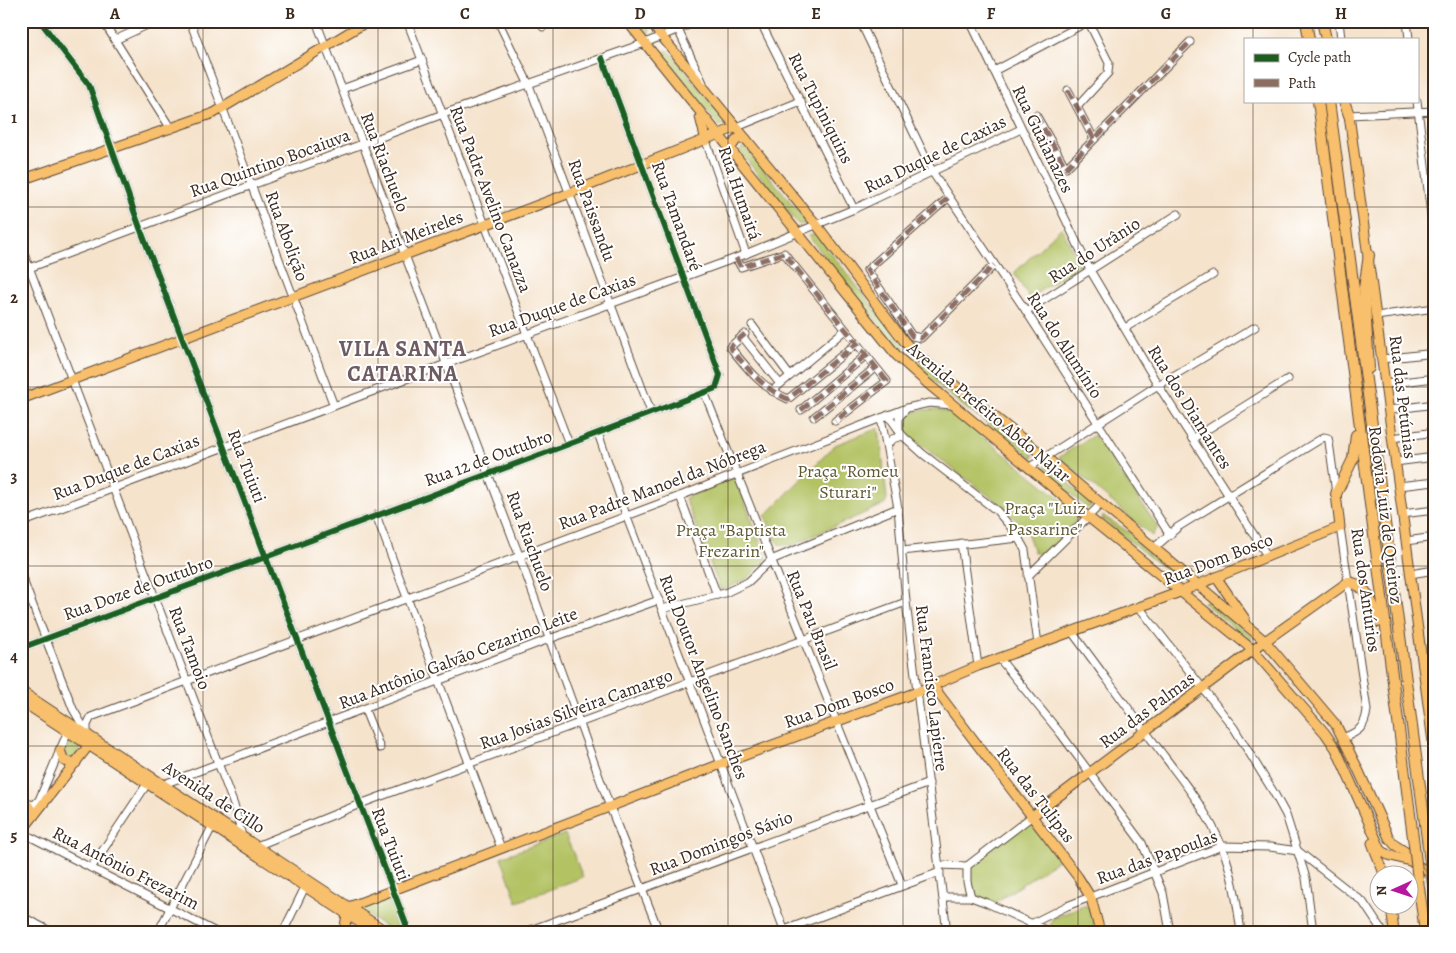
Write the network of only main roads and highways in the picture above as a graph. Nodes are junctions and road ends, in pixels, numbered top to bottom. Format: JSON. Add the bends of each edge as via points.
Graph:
{"nodes":[{"id":1,"x":368,"y":21,"type":"edge"},
{"id":2,"x":627,"y":21,"type":"edge"},
{"id":3,"x":649,"y":21,"type":"edge"},
{"id":4,"x":1307,"y":21,"type":"edge"},
{"id":5,"x":1321,"y":21,"type":"edge"},
{"id":6,"x":1309,"y":38,"type":"edge"},
{"id":7,"x":1321,"y":38,"type":"edge"},
{"id":8,"x":1326,"y":38,"type":"edge"},
{"id":9,"x":1318,"y":102,"type":"edge"},
{"id":10,"x":1329,"y":102,"type":"edge"},
{"id":11,"x":1346,"y":102,"type":"edge"},
{"id":12,"x":695,"y":108,"type":"junction"},
{"id":13,"x":1349,"y":115,"type":"joint"},
{"id":14,"x":737,"y":127,"type":"junction"},
{"id":15,"x":718,"y":136,"type":"junction"},
{"id":16,"x":746,"y":139,"type":"junction"},
{"id":17,"x":706,"y":141,"type":"junction"},
{"id":18,"x":732,"y":151,"type":"junction"},
{"id":19,"x":21,"y":180,"type":"edge"},
{"id":20,"x":1368,"y":255,"type":"junction"},
{"id":21,"x":21,"y":399,"type":"edge"},
{"id":22,"x":1356,"y":402,"type":"junction"},
{"id":23,"x":1369,"y":409,"type":"junction"},
{"id":24,"x":1336,"y":494,"type":"joint"},
{"id":25,"x":1340,"y":527,"type":"joint"},
{"id":26,"x":1162,"y":576,"type":"junction"},
{"id":27,"x":1216,"y":577,"type":"junction"},
{"id":28,"x":1348,"y":582,"type":"joint"},
{"id":29,"x":1197,"y":585,"type":"junction"},
{"id":30,"x":1180,"y":592,"type":"junction"},
{"id":31,"x":1159,"y":600,"type":"junction"},
{"id":32,"x":1262,"y":639,"type":"junction"},
{"id":33,"x":1253,"y":650,"type":"junction"},
{"id":34,"x":932,"y":685,"type":"junction"},
{"id":35,"x":21,"y":691,"type":"edge"},
{"id":36,"x":1392,"y":695,"type":"junction"},
{"id":37,"x":21,"y":701,"type":"edge"},
{"id":38,"x":1433,"y":726,"type":"edge"},
{"id":39,"x":88,"y":745,"type":"junction"},
{"id":40,"x":60,"y":750,"type":"road end"},
{"id":41,"x":1435,"y":757,"type":"edge"},
{"id":42,"x":76,"y":763,"type":"junction"},
{"id":43,"x":1349,"y":778,"type":"junction"},
{"id":44,"x":162,"y":788,"type":"junction"},
{"id":45,"x":24,"y":803,"type":"edge"},
{"id":46,"x":34,"y":815,"type":"junction"},
{"id":47,"x":1031,"y":817,"type":"junction"},
{"id":48,"x":21,"y":832,"type":"edge"},
{"id":49,"x":1377,"y":842,"type":"junction"},
{"id":50,"x":248,"y":845,"type":"junction"},
{"id":51,"x":1394,"y":845,"type":"junction"},
{"id":52,"x":1376,"y":854,"type":"junction"},
{"id":53,"x":1381,"y":866,"type":"edge"},
{"id":54,"x":1435,"y":870,"type":"edge"},
{"id":55,"x":1435,"y":876,"type":"edge"},
{"id":56,"x":1434,"y":893,"type":"edge"},
{"id":57,"x":1435,"y":898,"type":"edge"},
{"id":58,"x":347,"y":910,"type":"junction"},
{"id":59,"x":1392,"y":916,"type":"edge"},
{"id":60,"x":344,"y":931,"type":"edge"},
{"id":61,"x":374,"y":932,"type":"edge"},
{"id":62,"x":387,"y":932,"type":"edge"},
{"id":63,"x":1100,"y":932,"type":"edge"},
{"id":64,"x":1394,"y":932,"type":"edge"},
{"id":65,"x":1425,"y":932,"type":"edge"}],
"edges":[{"from":1,"to":19,"type":"main road","via":[[222,108]]},
{"from":2,"to":12,"type":"main road","name":"Avenida Prefeito Abdo Najar"},
{"from":3,"to":14,"type":"main road","name":"Avenida Prefeito Abdo Najar"},
{"from":4,"to":6,"type":"highway"},
{"from":5,"to":7,"type":"highway"},
{"from":5,"to":8,"type":"highway"},
{"from":9,"to":22,"type":"highway","name":"Rodovia Luiz de Queiroz"},
{"from":10,"to":23,"type":"highway","name":"Rodovia Luiz de Queiroz"},
{"from":11,"to":13,"type":"highway"},
{"from":12,"to":15,"type":"main road","name":"Avenida Prefeito Abdo Najar"},
{"from":12,"to":17,"type":"main road"},
{"from":13,"to":20,"type":"main road","name":"Rua das Petúnias"},
{"from":14,"to":15,"type":"main road","name":"Rua Ari Meireles"},
{"from":14,"to":16,"type":"main road","name":"Avenida Prefeito Abdo Najar"},
{"from":15,"to":17,"type":"main road","name":"Rua Ari Meireles"},
{"from":15,"to":18,"type":"main road","name":"Avenida Prefeito Abdo Najar"},
{"from":16,"to":18,"type":"main road","via":[[737,139]]},
{"from":16,"to":29,"type":"main road","name":"Avenida Prefeito Abdo Najar","via":[[918,356],[1045,457]]},
{"from":17,"to":21,"type":"main road","name":"Rua Ari Meireles"},
{"from":18,"to":26,"type":"main road","name":"Avenida Prefeito Abdo Najar","via":[[896,356]]},
{"from":20,"to":23,"type":"highway","via":[[1364,288],[1370,348]]},
{"from":20,"to":38,"type":"main road","name":"Rua das Petúnias"},
{"from":22,"to":24,"type":"highway","via":[[1353,459]]},
{"from":22,"to":36,"type":"highway","name":"Rodovia Luiz de Queiroz"},
{"from":23,"to":56,"type":"highway","name":"Rodovia Luiz de Queiroz","bridge":true},
{"from":24,"to":25,"type":"main road","name":"Rua dos Antúrios"},
{"from":25,"to":27,"type":"main road","name":"Rua Dom Bosco"},
{"from":26,"to":30,"type":"main road","name":"Avenida Prefeito Abdo Najar"},
{"from":26,"to":31,"type":"main road","via":[[1165,588]]},
{"from":27,"to":29,"type":"main road","name":"Rua Dom Bosco"},
{"from":27,"to":32,"type":"main road"},
{"from":28,"to":32,"type":"main road","name":"Rua das Palmas"},
{"from":28,"to":36,"type":"highway","via":[[1362,587],[1376,613]]},
{"from":29,"to":30,"type":"main road","name":"Rua Dom Bosco"},
{"from":29,"to":32,"type":"main road","name":"Avenida Prefeito Abdo Najar"},
{"from":30,"to":31,"type":"main road","name":"Rua Dom Bosco"},
{"from":30,"to":33,"type":"main road","name":"Avenida Prefeito Abdo Najar"},
{"from":31,"to":34,"type":"main road","name":"Rua Dom Bosco"},
{"from":32,"to":33,"type":"main road","name":"Rua das Palmas"},
{"from":32,"to":51,"type":"main road","name":"Avenida Prefeito Abdo Najar","via":[[1336,725]]},
{"from":33,"to":43,"type":"main road","name":"Avenida Prefeito Abdo Najar","via":[[1326,733]]},
{"from":33,"to":47,"type":"main road","name":"Rua das Palmas"},
{"from":34,"to":47,"type":"main road","name":"Rua das Tulipas"},
{"from":34,"to":58,"type":"main road","name":"Rua Dom Bosco","via":[[392,889]]},
{"from":35,"to":44,"type":"main road","name":"Avenida de Cillo","via":[[87,733]]},
{"from":36,"to":65,"type":"highway","name":"Rodovia Luiz de Queiroz","bridge":true},
{"from":37,"to":39,"type":"main road","name":"Avenida de Cillo"},
{"from":38,"to":41,"type":"main road","name":"Rua das Petúnias"},
{"from":39,"to":42,"type":"main road"},
{"from":39,"to":44,"type":"main road","name":"Avenida de Cillo","via":[[147,784]]},
{"from":40,"to":42,"type":"main road","via":[[64,761]]},
{"from":42,"to":46,"type":"main road"},
{"from":43,"to":49,"type":"main road","name":"Avenida Prefeito Abdo Najar"},
{"from":43,"to":52,"type":"main road"},
{"from":44,"to":50,"type":"main road","name":"Avenida de Cillo","via":[[212,826]]},
{"from":44,"to":50,"type":"main road","name":"Avenida de Cillo","via":[[221,822]]},
{"from":45,"to":46,"type":"main road"},
{"from":46,"to":48,"type":"main road"},
{"from":47,"to":63,"type":"main road","name":"Rua das Tulipas","via":[[1091,898]]},
{"from":49,"to":51,"type":"main road","via":[[1384,838]]},
{"from":49,"to":52,"type":"main road"},
{"from":49,"to":55,"type":"main road","name":"Avenida Prefeito Abdo Najar","via":[[1385,854],[1410,861]]},
{"from":50,"to":58,"type":"main road","name":"Avenida de Cillo"},
{"from":50,"to":58,"type":"main road","name":"Avenida de Cillo","via":[[305,887]]},
{"from":51,"to":54,"type":"main road","name":"Avenida Prefeito Abdo Najar"},
{"from":52,"to":53,"type":"main road"},
{"from":56,"to":57,"type":"highway","name":"Rodovia Luiz de Queiroz"},
{"from":58,"to":60,"type":"main road"},
{"from":58,"to":61,"type":"main road","name":"Avenida de Cillo"},
{"from":58,"to":62,"type":"main road","name":"Avenida de Cillo"},
{"from":59,"to":64,"type":"main road"}]}
